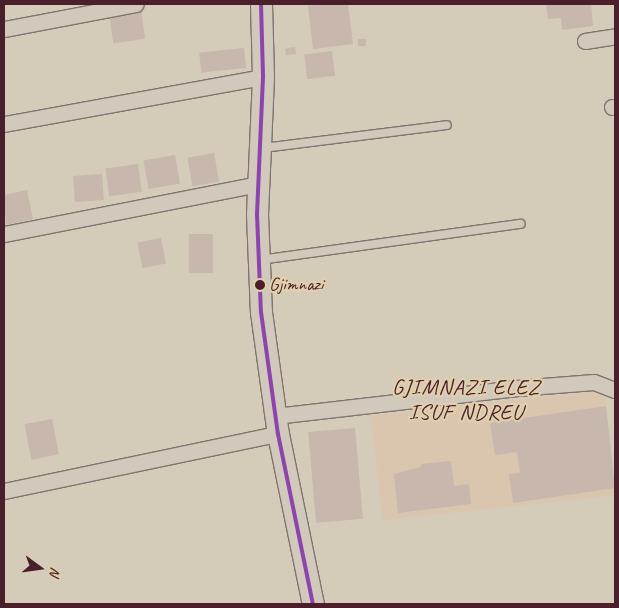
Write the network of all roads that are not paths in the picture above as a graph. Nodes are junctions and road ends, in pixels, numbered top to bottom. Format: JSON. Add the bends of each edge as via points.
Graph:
{"nodes":[{"id":1,"x":136,"y":4,"type":"edge"},
{"id":2,"x":261,"y":4,"type":"edge"},
{"id":3,"x":4,"y":29,"type":"edge"},
{"id":4,"x":615,"y":36,"type":"edge"},
{"id":5,"x":586,"y":41,"type":"dead end"},
{"id":6,"x":263,"y":77,"type":"junction"},
{"id":7,"x":4,"y":124,"type":"edge"},
{"id":8,"x":448,"y":125,"type":"dead end"},
{"id":9,"x":261,"y":149,"type":"junction"},
{"id":10,"x":258,"y":184,"type":"junction"},
{"id":11,"x":521,"y":224,"type":"dead end"},
{"id":12,"x":4,"y":234,"type":"edge"},
{"id":13,"x":258,"y":260,"type":"junction"},
{"id":14,"x":615,"y":390,"type":"edge"},
{"id":15,"x":277,"y":425,"type":"junction"},
{"id":16,"x":4,"y":491,"type":"edge"},
{"id":17,"x":313,"y":604,"type":"edge"}],
"edges":[{"from":1,"to":3,"type":"street"},
{"from":2,"to":6,"type":"main road"},
{"from":4,"to":5,"type":"street"},
{"from":6,"to":7,"type":"street"},
{"from":6,"to":9,"type":"main road"},
{"from":8,"to":9,"type":"lane"},
{"from":9,"to":10,"type":"main road"},
{"from":10,"to":12,"type":"street"},
{"from":10,"to":13,"type":"main road"},
{"from":11,"to":13,"type":"lane"},
{"from":13,"to":15,"type":"main road"},
{"from":14,"to":15,"type":"street","via":[[594,382],[517,388]]},
{"from":15,"to":16,"type":"street"},
{"from":15,"to":17,"type":"main road"}]}
